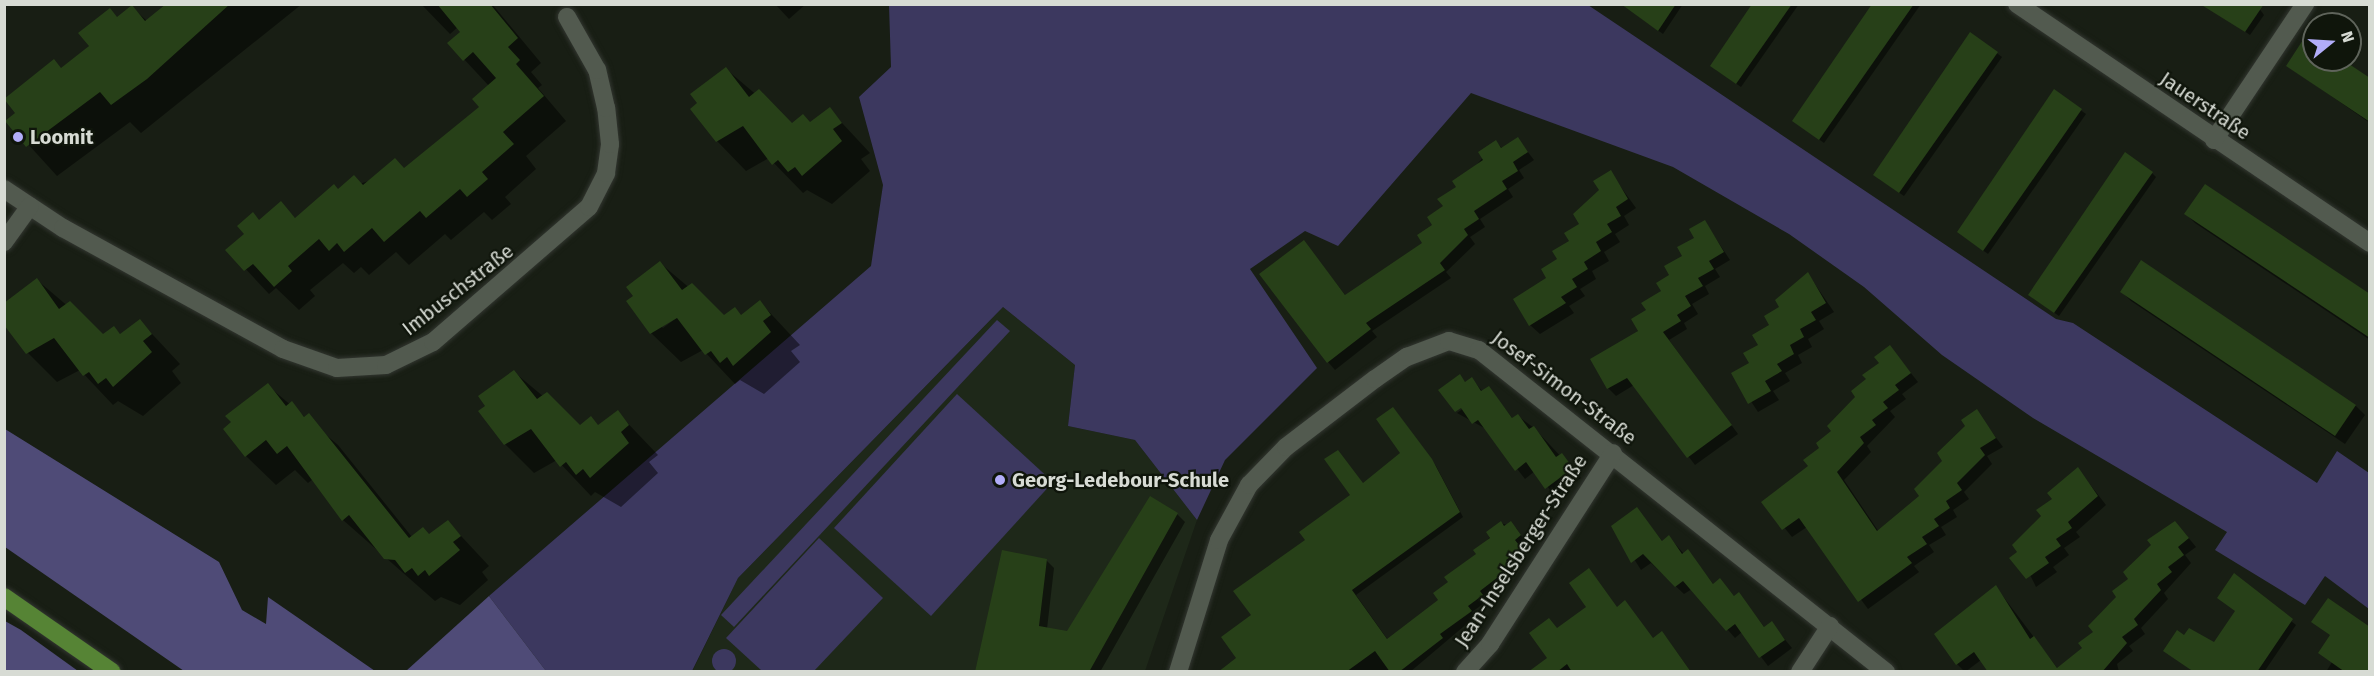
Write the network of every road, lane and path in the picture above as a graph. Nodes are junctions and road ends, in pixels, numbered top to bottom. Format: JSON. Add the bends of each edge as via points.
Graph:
{"nodes":[{"id":1,"x":2017,"y":4,"type":"edge"},
{"id":2,"x":2305,"y":4,"type":"edge"},
{"id":3,"x":567,"y":17,"type":"dead end"},
{"id":4,"x":2214,"y":140,"type":"junction"},
{"id":5,"x":4,"y":189,"type":"edge"},
{"id":6,"x":30,"y":206,"type":"junction"},
{"id":7,"x":4,"y":242,"type":"edge"},
{"id":8,"x":2370,"y":243,"type":"edge"},
{"id":9,"x":1613,"y":453,"type":"junction"},
{"id":10,"x":4,"y":597,"type":"edge"},
{"id":11,"x":1830,"y":626,"type":"junction"},
{"id":12,"x":112,"y":672,"type":"edge"},
{"id":13,"x":1178,"y":672,"type":"edge"},
{"id":14,"x":1465,"y":672,"type":"edge"},
{"id":15,"x":1800,"y":672,"type":"edge"},
{"id":16,"x":1886,"y":672,"type":"edge"}],
"edges":[{"from":1,"to":4,"type":"street","name":"Jauerstraße"},
{"from":2,"to":4,"type":"street"},
{"from":3,"to":6,"type":"street","name":"Imbuschstraße","via":[[597,70],[606,108],[610,144],[606,173],[589,207],[433,342],[386,365],[338,368],[283,349]]},
{"from":4,"to":8,"type":"street","name":"Jauerstraße"},
{"from":5,"to":6,"type":"street","name":"Imbuschstraße"},
{"from":6,"to":7,"type":"street"},
{"from":9,"to":11,"type":"street","name":"Josef-Simon-Straße"},
{"from":9,"to":13,"type":"street","name":"Josef-Simon-Straße","via":[[1464,342],[1449,341],[1407,357],[1286,447],[1249,485],[1219,540]]},
{"from":9,"to":14,"type":"street","name":"Jean-Inselsberger-Straße","via":[[1490,645]]},
{"from":10,"to":12,"type":"main road"},
{"from":11,"to":15,"type":"street"},
{"from":11,"to":16,"type":"street","name":"Josef-Simon-Straße"}]}
